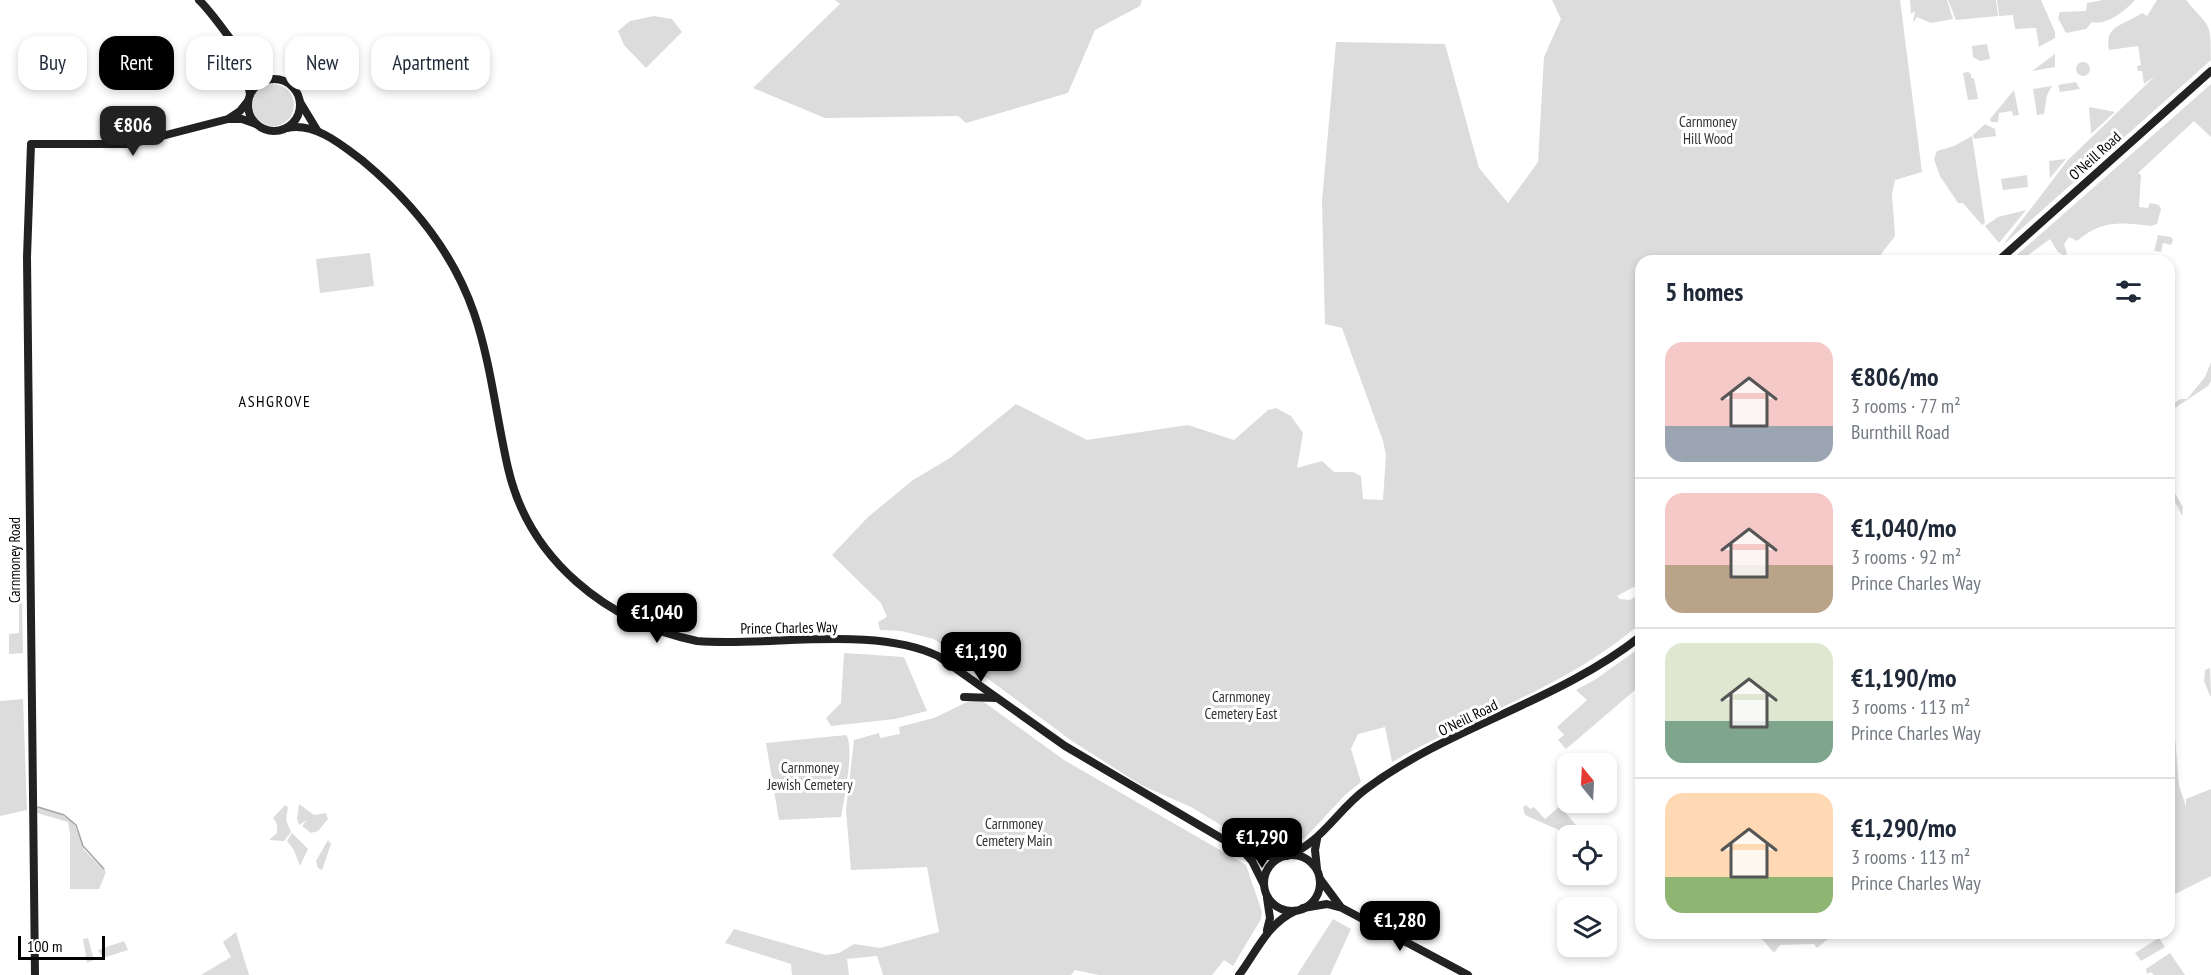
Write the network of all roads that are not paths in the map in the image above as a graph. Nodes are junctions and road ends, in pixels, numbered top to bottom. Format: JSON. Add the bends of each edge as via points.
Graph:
{"nodes":[{"id":1,"x":199,"y":0,"type":"edge"},
{"id":2,"x":229,"y":36,"type":"edge"},
{"id":3,"x":2211,"y":70,"type":"edge"},
{"id":4,"x":273,"y":79,"type":"edge"},
{"id":5,"x":248,"y":90,"type":"edge"},
{"id":6,"x":254,"y":90,"type":"edge"},
{"id":7,"x":249,"y":97,"type":"junction"},
{"id":8,"x":299,"y":98,"type":"junction"},
{"id":9,"x":228,"y":119,"type":"junction"},
{"id":10,"x":256,"y":125,"type":"junction"},
{"id":11,"x":287,"y":128,"type":"junction"},
{"id":12,"x":319,"y":132,"type":"junction"},
{"id":13,"x":2005,"y":255,"type":"edge"},
{"id":14,"x":1635,"y":640,"type":"edge"},
{"id":15,"x":964,"y":697,"type":"dead end"},
{"id":16,"x":997,"y":699,"type":"junction"},
{"id":17,"x":1318,"y":838,"type":"junction"},
{"id":18,"x":1243,"y":851,"type":"junction"},
{"id":19,"x":1286,"y":856,"type":"junction"},
{"id":20,"x":1318,"y":875,"type":"junction"},
{"id":21,"x":1265,"y":891,"type":"junction"},
{"id":22,"x":1342,"y":908,"type":"junction"},
{"id":23,"x":1301,"y":909,"type":"junction"},
{"id":24,"x":1267,"y":931,"type":"junction"},
{"id":25,"x":34,"y":975,"type":"edge"},
{"id":26,"x":1239,"y":975,"type":"edge"},
{"id":27,"x":1468,"y":975,"type":"edge"}],
"edges":[{"from":1,"to":2,"type":"street"},
{"from":3,"to":13,"type":"street","name":"O'Neill Road"},
{"from":4,"to":8,"type":"street","via":[[286,82]]},
{"from":5,"to":7,"type":"street"},
{"from":6,"to":7,"type":"street"},
{"from":7,"to":9,"type":"street","via":[[240,111]]},
{"from":7,"to":10,"type":"street","via":[[249,114]]},
{"from":8,"to":11,"type":"street","via":[[299,111]]},
{"from":8,"to":12,"type":"street","name":"Prince Charles Way"},
{"from":9,"to":10,"type":"street"},
{"from":9,"to":25,"type":"street","name":"Carnmoney Road","via":[[131,144],[31,144],[27,262]]},
{"from":10,"to":11,"type":"street","via":[[269,131]]},
{"from":11,"to":12,"type":"street","name":"Prince Charles Way","via":[[302,126]]},
{"from":12,"to":16,"type":"street","name":"Prince Charles Way","via":[[354,154],[397,191],[452,265],[482,340],[516,493],[545,547],[590,595],[631,620],[697,641],[879,640],[909,645],[938,656]]},
{"from":14,"to":17,"type":"street","name":"O'Neill Road","via":[[1587,673],[1384,776],[1350,802]]},
{"from":15,"to":16,"type":"street"},
{"from":16,"to":18,"type":"street","name":"Prince Charles Way","via":[[1106,772]]},
{"from":17,"to":19,"type":"street","name":"O'Neill Road"},
{"from":17,"to":20,"type":"street"},
{"from":18,"to":19,"type":"street","name":"Prince Charles Way","via":[[1258,856]]},
{"from":18,"to":21,"type":"street","name":"Prince Charles Way","via":[[1256,867]]},
{"from":19,"to":20,"type":"street","via":[[1305,858]]},
{"from":19,"to":21,"type":"street","via":[[1274,861],[1267,872]]},
{"from":20,"to":22,"type":"street"},
{"from":20,"to":23,"type":"street","via":[[1316,896]]},
{"from":21,"to":23,"type":"street","via":[[1282,908]]},
{"from":21,"to":24,"type":"street","via":[[1270,918]]},
{"from":22,"to":23,"type":"street","via":[[1327,904]]},
{"from":22,"to":27,"type":"street"},
{"from":23,"to":24,"type":"street"},
{"from":24,"to":26,"type":"street"}]}
